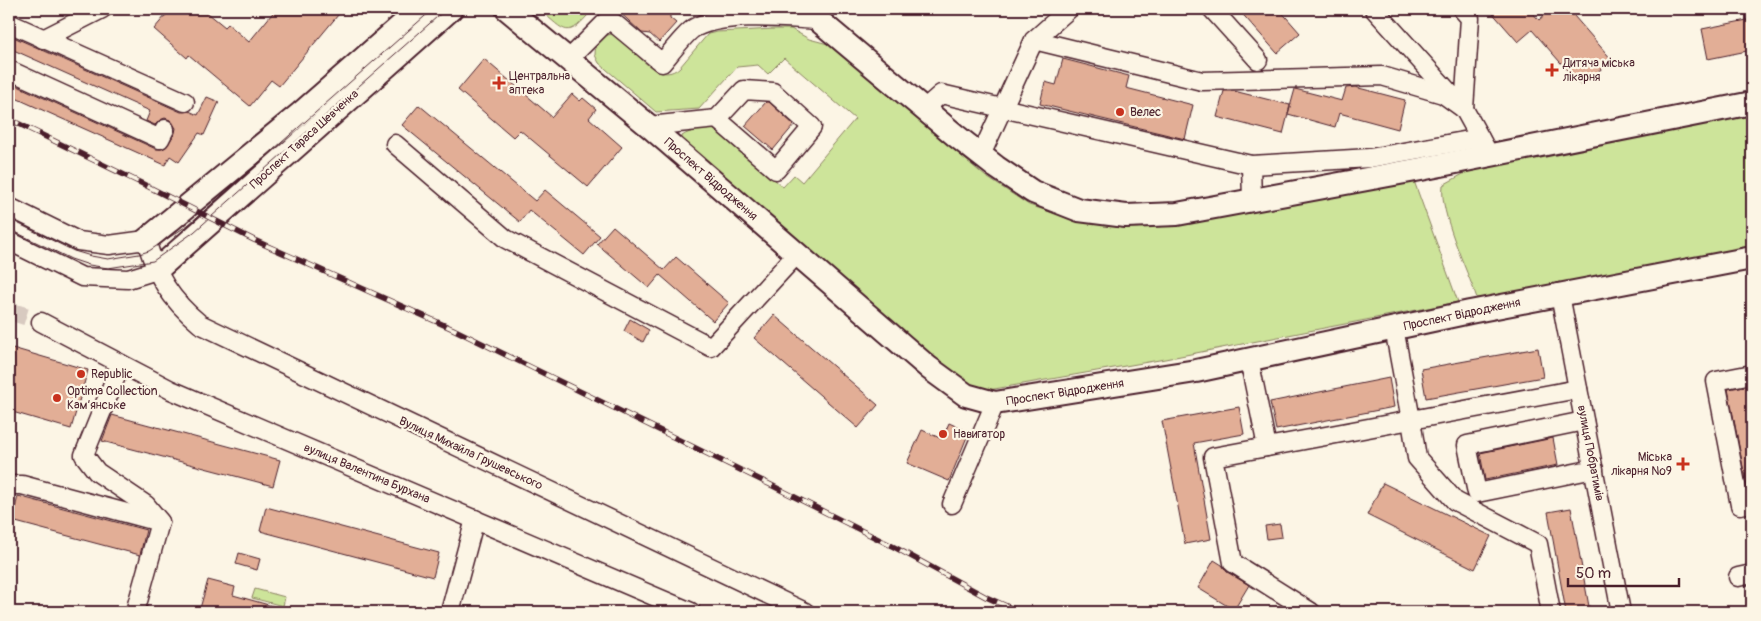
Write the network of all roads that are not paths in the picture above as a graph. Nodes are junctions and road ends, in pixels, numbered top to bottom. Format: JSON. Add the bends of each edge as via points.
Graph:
{"nodes":[{"id":1,"x":102,"y":9,"type":"edge"},
{"id":2,"x":420,"y":9,"type":"edge"},
{"id":3,"x":451,"y":9,"type":"edge"},
{"id":4,"x":507,"y":9,"type":"edge"},
{"id":5,"x":1069,"y":9,"type":"edge"},
{"id":6,"x":1212,"y":9,"type":"edge"},
{"id":7,"x":1374,"y":9,"type":"edge"},
{"id":8,"x":1462,"y":9,"type":"edge"},
{"id":9,"x":723,"y":14,"type":"edge"},
{"id":10,"x":812,"y":14,"type":"edge"},
{"id":11,"x":9,"y":23,"type":"edge"},
{"id":12,"x":43,"y":39,"type":"junction"},
{"id":13,"x":1034,"y":40,"type":"junction"},
{"id":14,"x":568,"y":60,"type":"junction"},
{"id":15,"x":1258,"y":60,"type":"dead end"},
{"id":16,"x":9,"y":70,"type":"edge"},
{"id":17,"x":185,"y":102,"type":"dead end"},
{"id":18,"x":1752,"y":103,"type":"edge"},
{"id":19,"x":1002,"y":107,"type":"junction"},
{"id":20,"x":924,"y":109,"type":"junction"},
{"id":21,"x":1464,"y":109,"type":"junction"},
{"id":22,"x":717,"y":120,"type":"junction"},
{"id":23,"x":649,"y":126,"type":"junction"},
{"id":24,"x":165,"y":129,"type":"dead end"},
{"id":25,"x":395,"y":144,"type":"dead end"},
{"id":26,"x":1485,"y":147,"type":"junction"},
{"id":27,"x":981,"y":155,"type":"junction"},
{"id":28,"x":1251,"y":165,"type":"junction"},
{"id":29,"x":1252,"y":200,"type":"junction"},
{"id":30,"x":9,"y":207,"type":"edge"},
{"id":31,"x":146,"y":240,"type":"junction"},
{"id":32,"x":9,"y":241,"type":"edge"},
{"id":33,"x":797,"y":254,"type":"junction"},
{"id":34,"x":1752,"y":258,"type":"edge"},
{"id":35,"x":157,"y":270,"type":"junction"},
{"id":36,"x":1560,"y":295,"type":"junction"},
{"id":37,"x":38,"y":321,"type":"tunnel mouth"},
{"id":38,"x":1394,"y":328,"type":"junction"},
{"id":39,"x":1249,"y":359,"type":"junction"},
{"id":40,"x":121,"y":364,"type":"junction"},
{"id":41,"x":1752,"y":374,"type":"edge"},
{"id":42,"x":1578,"y":389,"type":"junction"},
{"id":43,"x":995,"y":403,"type":"junction"},
{"id":44,"x":1411,"y":420,"type":"junction"},
{"id":45,"x":1584,"y":421,"type":"junction"},
{"id":46,"x":1267,"y":447,"type":"junction"},
{"id":47,"x":1594,"y":469,"type":"junction"},
{"id":48,"x":9,"y":485,"type":"edge"},
{"id":49,"x":1752,"y":503,"type":"edge"},
{"id":50,"x":952,"y":504,"type":"dead end"},
{"id":51,"x":475,"y":519,"type":"junction"},
{"id":52,"x":160,"y":522,"type":"junction"},
{"id":53,"x":135,"y":612,"type":"edge"},
{"id":54,"x":450,"y":612,"type":"edge"},
{"id":55,"x":691,"y":612,"type":"edge"},
{"id":56,"x":805,"y":612,"type":"edge"},
{"id":57,"x":1311,"y":612,"type":"edge"},
{"id":58,"x":1551,"y":612,"type":"edge"},
{"id":59,"x":1621,"y":612,"type":"edge"}],
"edges":[{"from":1,"to":12,"type":"street"},
{"from":2,"to":31,"type":"main road","name":"Проспект Тараса Шевченка"},
{"from":3,"to":35,"type":"main road","name":"Проспект Тараса Шевченка"},
{"from":4,"to":14,"type":"main road","name":"Проспект Відродження"},
{"from":5,"to":13,"type":"street"},
{"from":6,"to":15,"type":"street"},
{"from":7,"to":21,"type":"street"},
{"from":8,"to":21,"type":"street","via":[[1470,18]]},
{"from":9,"to":10,"type":"street","via":[[773,17]]},
{"from":9,"to":14,"type":"street","via":[[695,27],[662,63],[609,19]]},
{"from":10,"to":20,"type":"main road"},
{"from":11,"to":12,"type":"street"},
{"from":12,"to":17,"type":"street"},
{"from":13,"to":19,"type":"street"},
{"from":13,"to":21,"type":"street","via":[[1202,82],[1382,76],[1443,94]]},
{"from":14,"to":23,"type":"main road","name":"Проспект Відродження"},
{"from":16,"to":24,"type":"street","via":[[160,139]]},
{"from":18,"to":26,"type":"main road"},
{"from":19,"to":20,"type":"street","via":[[941,94]]},
{"from":19,"to":27,"type":"street"},
{"from":19,"to":28,"type":"street"},
{"from":20,"to":27,"type":"main road"},
{"from":21,"to":26,"type":"street"},
{"from":22,"to":22,"type":"street","via":[[744,90],[773,92],[812,127],[776,170]]},
{"from":22,"to":23,"type":"street"},
{"from":23,"to":33,"type":"main road","name":"Проспект Відродження"},
{"from":25,"to":33,"type":"street","via":[[506,239],[711,347]]},
{"from":26,"to":28,"type":"street"},
{"from":26,"to":29,"type":"main road"},
{"from":27,"to":29,"type":"main road","via":[[1033,192],[1079,210],[1126,216],[1177,214]]},
{"from":28,"to":29,"type":"street"},
{"from":30,"to":31,"type":"street","via":[[78,241],[109,245]]},
{"from":31,"to":35,"type":"street"},
{"from":32,"to":35,"type":"street","via":[[82,277],[128,279]]},
{"from":33,"to":43,"type":"main road","name":"Проспект Відродження","via":[[930,368],[966,395]]},
{"from":34,"to":36,"type":"main road","name":"Проспект Відродження"},
{"from":35,"to":56,"type":"street","name":"Вулиця Михайла Грушевського","via":[[182,309],[200,324]]},
{"from":36,"to":38,"type":"main road","name":"Проспект Відродження"},
{"from":36,"to":42,"type":"street","name":"вулиця Побратимів"},
{"from":37,"to":40,"type":"street","name":"вулиця Валентина Бурхана"},
{"from":38,"to":39,"type":"main road","name":"Проспект Відродження"},
{"from":38,"to":44,"type":"street"},
{"from":39,"to":43,"type":"main road","name":"Проспект Відродження","via":[[1196,371]]},
{"from":39,"to":46,"type":"street"},
{"from":40,"to":51,"type":"street","name":"вулиця Валентина Бурхана","via":[[171,390]]},
{"from":40,"to":52,"type":"street","via":[[84,456],[98,472],[146,505]]},
{"from":41,"to":49,"type":"street","via":[[1716,381],[1740,505]]},
{"from":42,"to":44,"type":"street"},
{"from":42,"to":45,"type":"street","name":"вулиця Побратимів"},
{"from":43,"to":50,"type":"street"},
{"from":44,"to":46,"type":"street"},
{"from":44,"to":58,"type":"street","via":[[1416,458],[1455,501],[1538,544]]},
{"from":45,"to":47,"type":"street","name":"вулиця Побратимів"},
{"from":45,"to":47,"type":"street","via":[[1467,445],[1477,492]]},
{"from":46,"to":57,"type":"street","via":[[1213,457],[1232,563]]},
{"from":47,"to":59,"type":"street","name":"вулиця Побратимів"},
{"from":48,"to":52,"type":"street","via":[[22,485]]},
{"from":51,"to":54,"type":"street"},
{"from":51,"to":55,"type":"street","name":"вулиця Валентина Бурхана"},
{"from":52,"to":53,"type":"street"}]}
